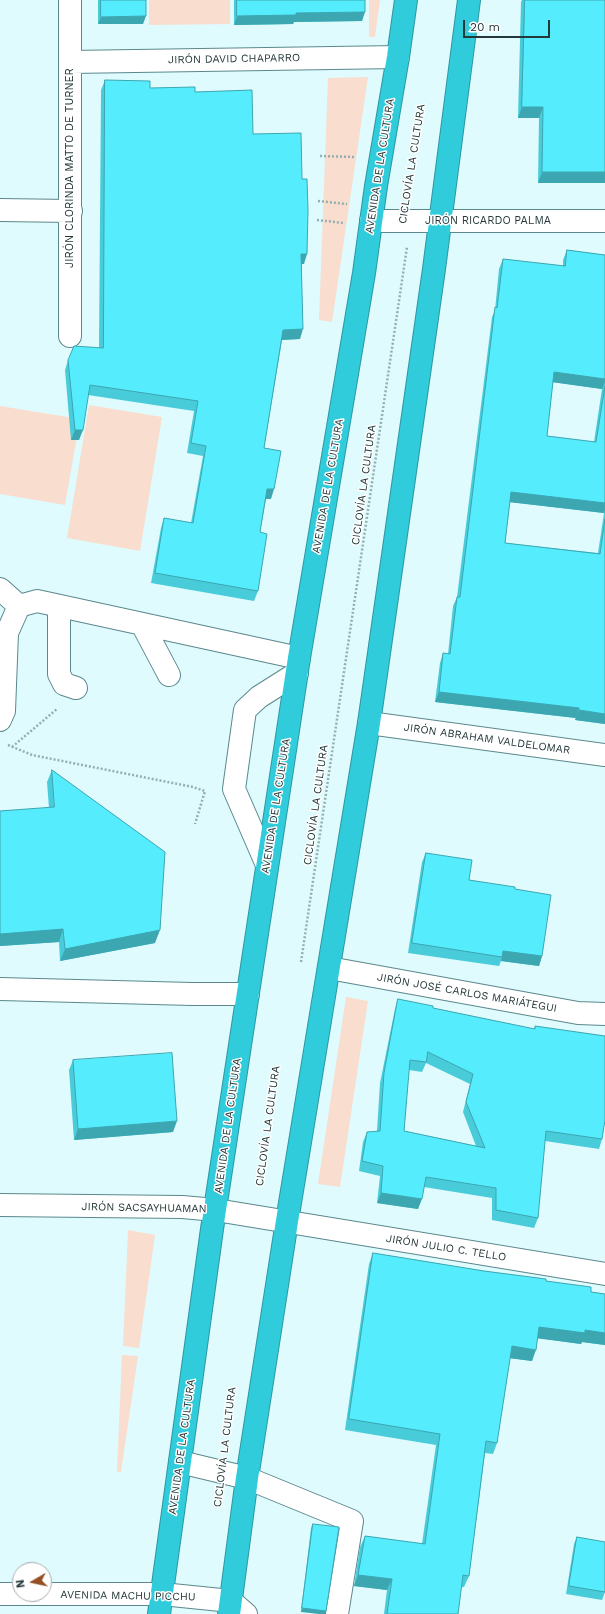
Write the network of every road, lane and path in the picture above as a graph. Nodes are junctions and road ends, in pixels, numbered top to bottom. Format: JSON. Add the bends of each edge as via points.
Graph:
{"nodes":[{"id":1,"x":70,"y":0,"type":"edge"},
{"id":2,"x":406,"y":0,"type":"edge"},
{"id":3,"x":469,"y":0,"type":"edge"},
{"id":4,"x":398,"y":57,"type":"junction"},
{"id":5,"x":70,"y":62,"type":"junction"},
{"id":6,"x":320,"y":156,"type":"dead end"},
{"id":7,"x":358,"y":158,"type":"dead end"},
{"id":8,"x":318,"y":201,"type":"dead end"},
{"id":9,"x":352,"y":204,"type":"dead end"},
{"id":10,"x":0,"y":210,"type":"edge"},
{"id":11,"x":71,"y":211,"type":"junction"},
{"id":12,"x":317,"y":220,"type":"dead end"},
{"id":13,"x":371,"y":221,"type":"junction"},
{"id":14,"x":411,"y":221,"type":"junction"},
{"id":15,"x":440,"y":221,"type":"junction"},
{"id":16,"x":605,"y":221,"type":"edge"},
{"id":17,"x":349,"y":224,"type":"dead end"},
{"id":18,"x":70,"y":336,"type":"dead end"},
{"id":19,"x":0,"y":589,"type":"edge"},
{"id":20,"x":19,"y":606,"type":"junction"},
{"id":21,"x":59,"y":606,"type":"junction"},
{"id":22,"x":142,"y":624,"type":"junction"},
{"id":23,"x":298,"y":666,"type":"junction"},
{"id":24,"x":169,"y":675,"type":"dead end"},
{"id":25,"x":70,"y":686,"type":"joint"},
{"id":26,"x":0,"y":720,"type":"edge"},
{"id":27,"x":369,"y":723,"type":"junction"},
{"id":28,"x":6,"y":744,"type":"dead end"},
{"id":29,"x":12,"y":747,"type":"junction"},
{"id":30,"x":605,"y":755,"type":"edge"},
{"id":31,"x":195,"y":824,"type":"dead end"},
{"id":32,"x":267,"y":865,"type":"junction"},
{"id":33,"x":329,"y":968,"type":"junction"},
{"id":34,"x":300,"y":969,"type":"dead end"},
{"id":35,"x":0,"y":989,"type":"edge"},
{"id":36,"x":248,"y":994,"type":"junction"},
{"id":37,"x":605,"y":1014,"type":"edge"},
{"id":38,"x":0,"y":1205,"type":"edge"},
{"id":39,"x":216,"y":1210,"type":"junction"},
{"id":40,"x":287,"y":1221,"type":"junction"},
{"id":41,"x":605,"y":1274,"type":"edge"},
{"id":42,"x":180,"y":1462,"type":"junction"},
{"id":43,"x":247,"y":1478,"type":"junction"},
{"id":44,"x":0,"y":1594,"type":"edge"},
{"id":45,"x":160,"y":1604,"type":"edge"},
{"id":46,"x":236,"y":1610,"type":"edge"},
{"id":47,"x":337,"y":1614,"type":"edge"}],
"edges":[{"from":1,"to":5,"type":"street","name":"JIRÓN CLORINDA MATTO DE TURNER"},
{"from":2,"to":4,"type":"highway","name":"AVENIDA DE LA CULTURA"},
{"from":3,"to":15,"type":"highway"},
{"from":4,"to":5,"type":"street","name":"JIRÓN DAVID CHAPARRO"},
{"from":4,"to":13,"type":"highway","name":"AVENIDA DE LA CULTURA"},
{"from":5,"to":11,"type":"street","name":"JIRÓN CLORINDA MATTO DE TURNER"},
{"from":6,"to":7,"type":"path"},
{"from":8,"to":9,"type":"path"},
{"from":10,"to":11,"type":"street"},
{"from":11,"to":18,"type":"street","name":"JIRÓN CLORINDA MATTO DE TURNER"},
{"from":12,"to":17,"type":"path"},
{"from":13,"to":14,"type":"street","name":"JIRÓN RICARDO PALMA"},
{"from":13,"to":23,"type":"highway","name":"AVENIDA DE LA CULTURA"},
{"from":14,"to":15,"type":"street","name":"JIRÓN RICARDO PALMA"},
{"from":14,"to":34,"type":"path","name":"CICLOVÍA LA CULTURA"},
{"from":15,"to":16,"type":"street","name":"JIRÓN RICARDO PALMA"},
{"from":15,"to":27,"type":"highway"},
{"from":19,"to":20,"type":"street"},
{"from":20,"to":21,"type":"street","via":[[37,600]]},
{"from":20,"to":26,"type":"street","via":[[7,633],[4,711]]},
{"from":21,"to":22,"type":"street"},
{"from":21,"to":25,"type":"street","via":[[59,674]]},
{"from":22,"to":23,"type":"street"},
{"from":22,"to":24,"type":"street"},
{"from":23,"to":32,"type":"highway","name":"AVENIDA DE LA CULTURA"},
{"from":23,"to":32,"type":"street","via":[[245,710],[234,789]]},
{"from":25,"to":29,"type":"path","via":[[58,708]]},
{"from":27,"to":30,"type":"street","name":"JIRÓN ABRAHAM VALDELOMAR"},
{"from":27,"to":33,"type":"highway"},
{"from":28,"to":29,"type":"path"},
{"from":29,"to":31,"type":"path","via":[[32,755],[205,791]]},
{"from":32,"to":36,"type":"highway","name":"AVENIDA DE LA CULTURA"},
{"from":33,"to":37,"type":"street","name":"JIRÓN JOSÉ CARLOS MARIÁTEGUI","via":[[578,1013]]},
{"from":33,"to":40,"type":"highway"},
{"from":35,"to":36,"type":"street"},
{"from":36,"to":39,"type":"highway","name":"AVENIDA DE LA CULTURA"},
{"from":38,"to":39,"type":"street","name":"JIRÓN SACSAYHUAMAN","via":[[182,1207]]},
{"from":39,"to":40,"type":"street","name":"JIRÓN SACSAYHUAMAN"},
{"from":39,"to":42,"type":"highway","name":"AVENIDA DE LA CULTURA"},
{"from":40,"to":41,"type":"street","name":"JIRÓN JULIO C. TELLO"},
{"from":40,"to":43,"type":"highway"},
{"from":42,"to":43,"type":"street"},
{"from":42,"to":45,"type":"highway","name":"AVENIDA DE LA CULTURA"},
{"from":43,"to":46,"type":"highway"},
{"from":43,"to":47,"type":"street","via":[[352,1521]]},
{"from":44,"to":45,"type":"street","name":"AVENIDA MACHU PICCHU"},
{"from":45,"to":46,"type":"street","name":"AVENIDA MACHU PICCHU"}]}
